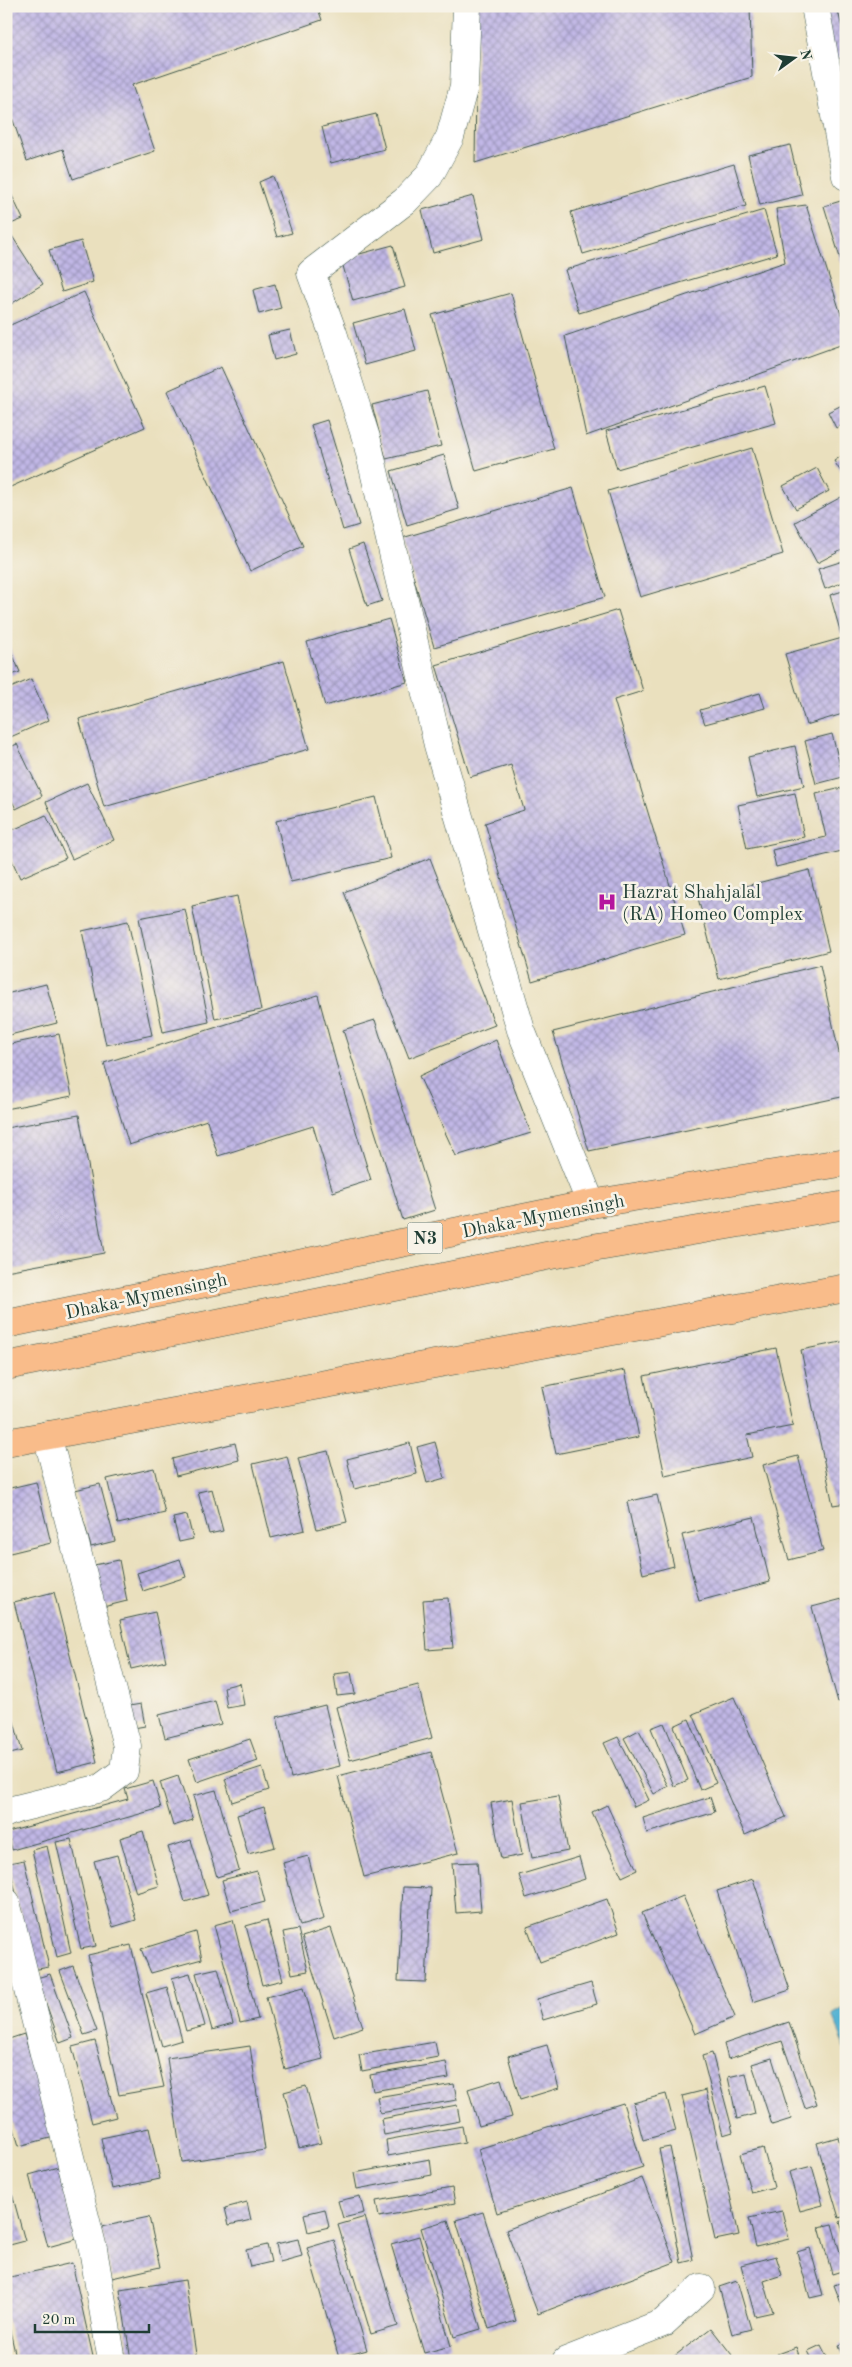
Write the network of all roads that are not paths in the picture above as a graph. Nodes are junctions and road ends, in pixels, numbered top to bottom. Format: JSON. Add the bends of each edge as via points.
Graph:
{"nodes":[{"id":1,"x":467,"y":6,"type":"edge"},
{"id":2,"x":815,"y":6,"type":"edge"},
{"id":3,"x":846,"y":176,"type":"edge"},
{"id":4,"x":846,"y":1162,"type":"edge"},
{"id":5,"x":591,"y":1204,"type":"junction"},
{"id":6,"x":846,"y":1205,"type":"edge"},
{"id":7,"x":846,"y":1288,"type":"edge"},
{"id":8,"x":6,"y":1324,"type":"edge"},
{"id":9,"x":6,"y":1366,"type":"edge"},
{"id":10,"x":47,"y":1435,"type":"junction"},
{"id":11,"x":6,"y":1443,"type":"edge"},
{"id":12,"x":6,"y":1814,"type":"edge"},
{"id":13,"x":6,"y":1902,"type":"edge"},
{"id":14,"x":701,"y":2288,"type":"dead end"},
{"id":15,"x":112,"y":2361,"type":"edge"},
{"id":16,"x":566,"y":2361,"type":"edge"}],
"edges":[{"from":1,"to":5,"type":"street","via":[[464,86],[450,137],[430,176],[406,201],[311,273],[367,441],[438,745],[521,1030]]},
{"from":2,"to":3,"type":"street"},
{"from":4,"to":5,"type":"highway","name":"Dhaka-Mymensingh","number":"N3"},
{"from":5,"to":8,"type":"highway","name":"Dhaka-Mymensingh","number":"N3"},
{"from":6,"to":9,"type":"highway","via":[[551,1255]]},
{"from":7,"to":10,"type":"highway"},
{"from":10,"to":11,"type":"highway"},
{"from":10,"to":12,"type":"street","via":[[127,1746],[124,1771],[101,1788],[16,1808]]},
{"from":13,"to":15,"type":"street","via":[[93,2249]]},
{"from":14,"to":16,"type":"street","via":[[663,2322]]}]}
